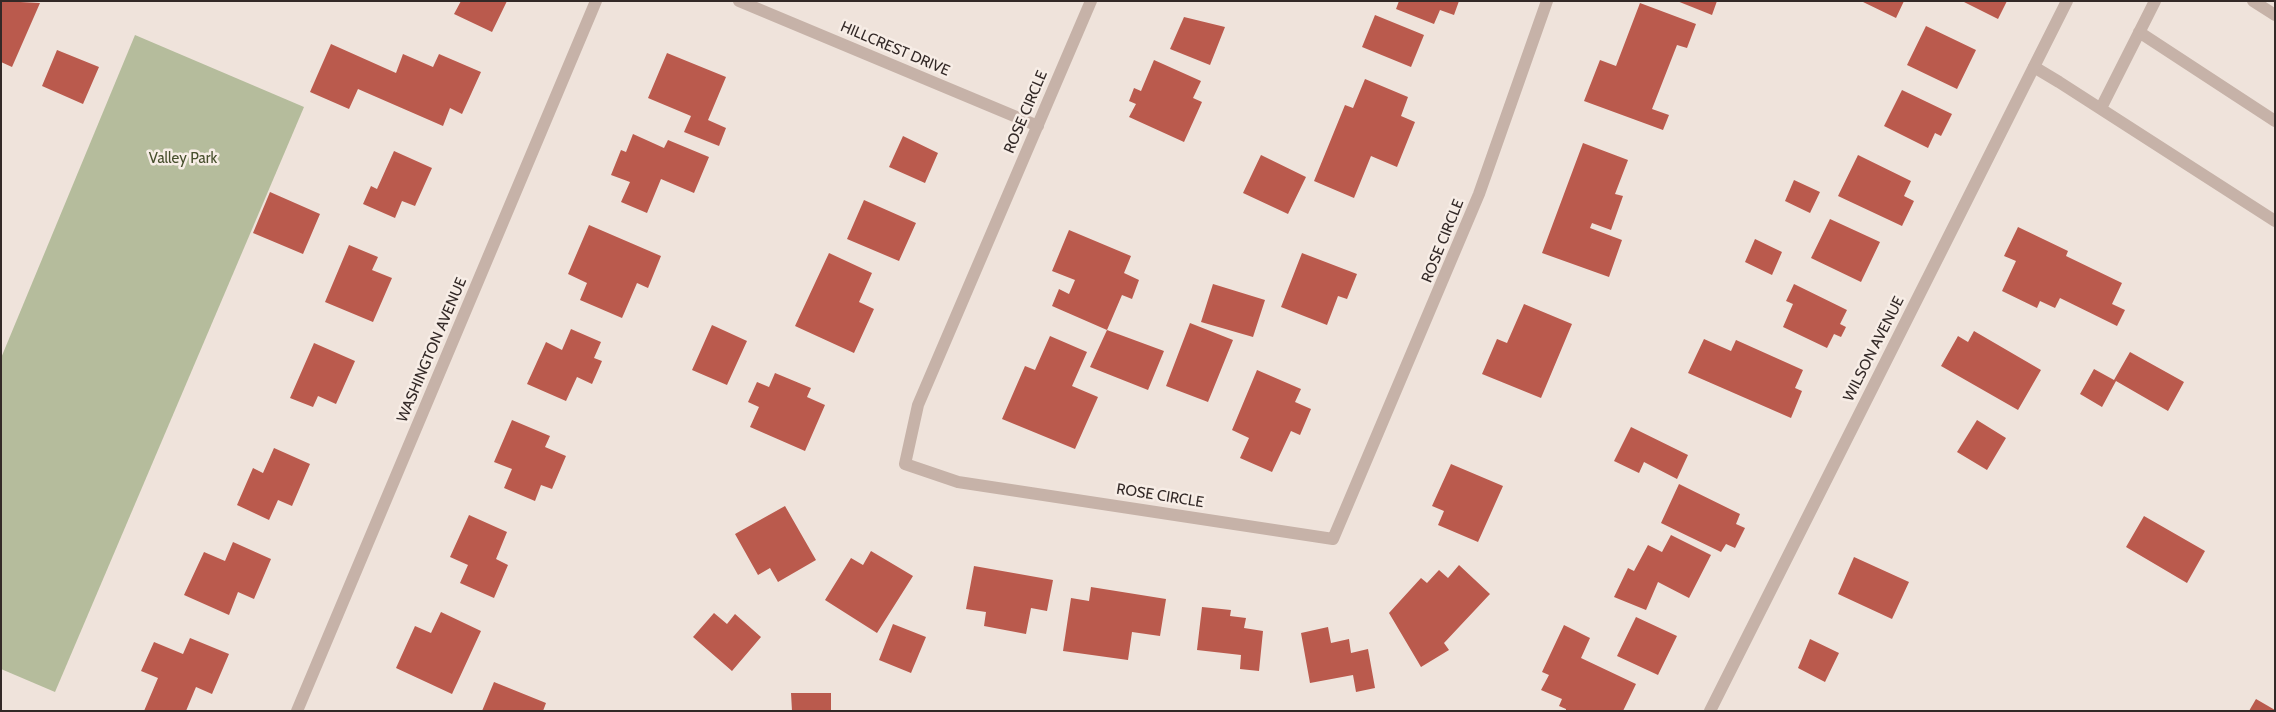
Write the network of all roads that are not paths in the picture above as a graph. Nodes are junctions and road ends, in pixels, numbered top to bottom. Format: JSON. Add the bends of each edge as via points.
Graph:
{"nodes":[{"id":1,"x":596,"y":1,"type":"edge"},
{"id":2,"x":739,"y":1,"type":"edge"},
{"id":3,"x":1091,"y":1,"type":"edge"},
{"id":4,"x":1547,"y":1,"type":"edge"},
{"id":5,"x":2067,"y":1,"type":"edge"},
{"id":6,"x":2155,"y":1,"type":"edge"},
{"id":7,"x":2253,"y":1,"type":"edge"},
{"id":8,"x":2275,"y":15,"type":"edge"},
{"id":9,"x":2139,"y":32,"type":"junction"},
{"id":10,"x":2034,"y":67,"type":"junction"},
{"id":11,"x":2101,"y":108,"type":"junction"},
{"id":12,"x":2275,"y":121,"type":"edge"},
{"id":13,"x":1038,"y":126,"type":"junction"},
{"id":14,"x":2275,"y":221,"type":"edge"},
{"id":15,"x":297,"y":711,"type":"edge"},
{"id":16,"x":1710,"y":711,"type":"edge"}],
"edges":[{"from":1,"to":15,"type":"street","name":"WASHINGTON AVENUE"},
{"from":2,"to":13,"type":"street","name":"HILLCREST DRIVE"},
{"from":3,"to":13,"type":"street","name":"ROSE CIRCLE"},
{"from":4,"to":13,"type":"street","name":"ROSE CIRCLE","via":[[1480,194],[1333,539],[958,482],[905,464],[918,405]]},
{"from":5,"to":10,"type":"street","name":"WILSON AVENUE"},
{"from":6,"to":9,"type":"street"},
{"from":7,"to":8,"type":"street"},
{"from":9,"to":11,"type":"street"},
{"from":9,"to":12,"type":"street"},
{"from":10,"to":11,"type":"street"},
{"from":10,"to":16,"type":"street","name":"WILSON AVENUE"},
{"from":11,"to":14,"type":"street"}]}
